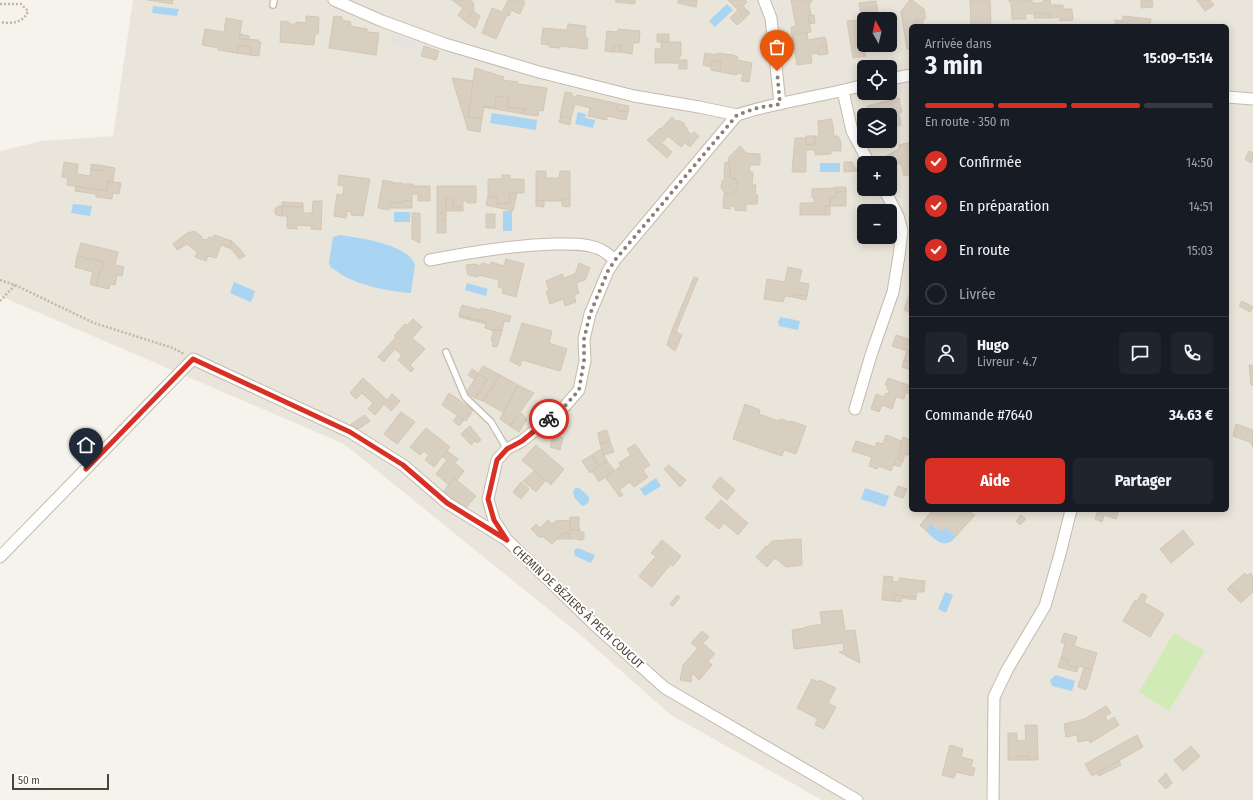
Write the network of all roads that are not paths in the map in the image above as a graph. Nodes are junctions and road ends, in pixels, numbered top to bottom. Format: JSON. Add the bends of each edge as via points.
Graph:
{"nodes":[{"id":1,"x":334,"y":0,"type":"edge"},
{"id":2,"x":764,"y":0,"type":"edge"},
{"id":3,"x":909,"y":75,"type":"edge"},
{"id":4,"x":897,"y":78,"type":"edge"},
{"id":5,"x":857,"y":87,"type":"edge"},
{"id":6,"x":843,"y":91,"type":"junction"},
{"id":7,"x":1229,"y":97,"type":"edge"},
{"id":8,"x":1253,"y":99,"type":"edge"},
{"id":9,"x":780,"y":104,"type":"junction"},
{"id":10,"x":737,"y":115,"type":"junction"},
{"id":11,"x":865,"y":156,"type":"edge"},
{"id":12,"x":888,"y":196,"type":"edge"},
{"id":13,"x":430,"y":260,"type":"dead end"},
{"id":14,"x":615,"y":260,"type":"junction"},
{"id":15,"x":446,"y":352,"type":"dead end"},
{"id":16,"x":855,"y":409,"type":"dead end"},
{"id":17,"x":507,"y":449,"type":"junction"},
{"id":18,"x":1070,"y":512,"type":"edge"},
{"id":19,"x":507,"y":540,"type":"junction"},
{"id":20,"x":0,"y":557,"type":"edge"},
{"id":21,"x":857,"y":800,"type":"edge"},
{"id":22,"x":993,"y":800,"type":"edge"}],
"edges":[{"from":1,"to":10,"type":"street","via":[[445,44],[539,72],[634,96]]},
{"from":2,"to":9,"type":"street","via":[[771,18]]},
{"from":3,"to":4,"type":"street"},
{"from":5,"to":6,"type":"street"},
{"from":6,"to":9,"type":"street"},
{"from":6,"to":11,"type":"street","via":[[852,131]]},
{"from":7,"to":8,"type":"street"},
{"from":9,"to":10,"type":"street"},
{"from":10,"to":14,"type":"street"},
{"from":12,"to":16,"type":"street","via":[[898,216],[902,231],[901,243],[893,292]]},
{"from":13,"to":14,"type":"street","via":[[513,246],[576,244],[598,248]]},
{"from":14,"to":17,"type":"street","via":[[590,314],[584,339],[584,361],[579,390],[565,406],[522,441]]},
{"from":15,"to":17,"type":"lane","via":[[465,397],[491,422]]},
{"from":17,"to":19,"type":"street","via":[[497,460],[488,499],[494,520]]},
{"from":18,"to":22,"type":"street","via":[[1045,606],[1007,670],[994,698]]},
{"from":19,"to":20,"type":"street","name":"CHEMIN DE BÉZIERS À PECH COUCUT","via":[[447,503],[403,465],[350,432],[193,359]]},
{"from":19,"to":21,"type":"street","name":"CHEMIN DE BÉZIERS À PECH COUCUT","via":[[664,688]]}]}
